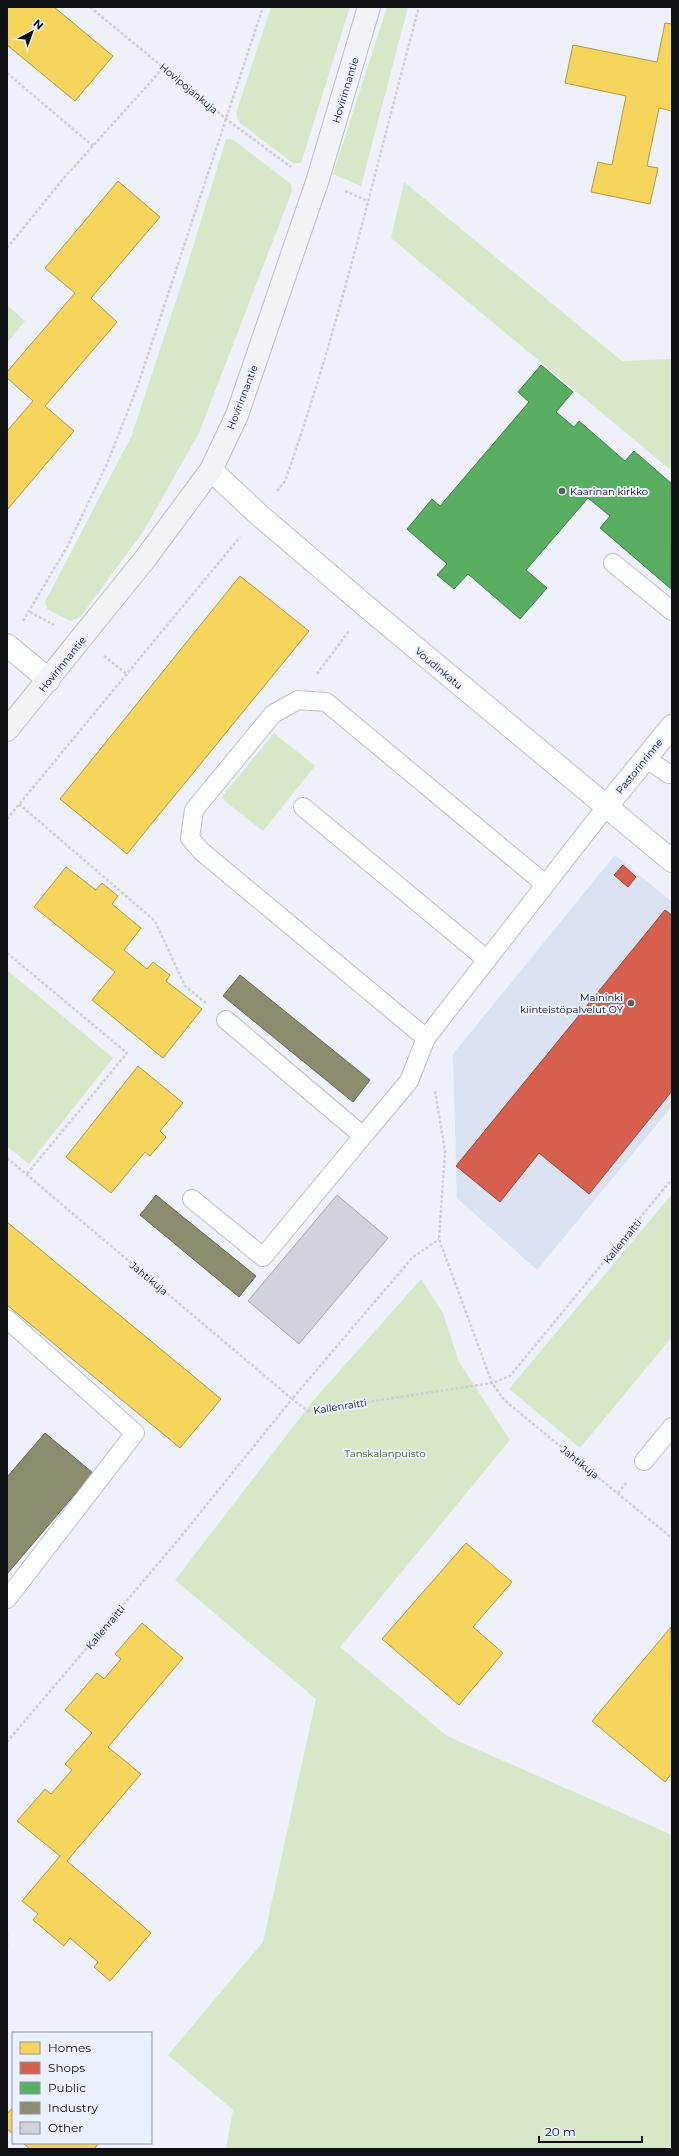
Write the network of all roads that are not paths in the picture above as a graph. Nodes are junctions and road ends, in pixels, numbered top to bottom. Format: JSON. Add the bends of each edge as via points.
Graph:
{"nodes":[{"id":1,"x":369,"y":7,"type":"edge"},
{"id":2,"x":211,"y":470,"type":"junction"},
{"id":3,"x":613,"y":563,"type":"dead end"},
{"id":4,"x":672,"y":611,"type":"edge"},
{"id":5,"x":7,"y":646,"type":"edge"},
{"id":6,"x":49,"y":680,"type":"junction"},
{"id":7,"x":672,"y":726,"type":"edge"},
{"id":8,"x":7,"y":730,"type":"edge"},
{"id":9,"x":645,"y":758,"type":"junction"},
{"id":10,"x":669,"y":774,"type":"dead end"},
{"id":11,"x":303,"y":807,"type":"dead end"},
{"id":12,"x":606,"y":807,"type":"junction"},
{"id":13,"x":672,"y":861,"type":"edge"},
{"id":14,"x":545,"y":884,"type":"junction"},
{"id":15,"x":486,"y":959,"type":"junction"},
{"id":16,"x":226,"y":1020,"type":"road end"},
{"id":17,"x":426,"y":1038,"type":"junction"},
{"id":18,"x":363,"y":1136,"type":"junction"},
{"id":19,"x":192,"y":1199,"type":"dead end"},
{"id":20,"x":7,"y":1319,"type":"edge"},
{"id":21,"x":672,"y":1427,"type":"edge"},
{"id":22,"x":644,"y":1461,"type":"dead end"},
{"id":23,"x":7,"y":1599,"type":"edge"}],
"edges":[{"from":1,"to":2,"type":"street","name":"Hovirinnantie","via":[[318,179],[237,415]]},
{"from":2,"to":6,"type":"street","name":"Hovirinnantie","via":[[145,560]]},
{"from":2,"to":12,"type":"street","name":"Voudinkatu","via":[[258,514]]},
{"from":3,"to":4,"type":"lane"},
{"from":5,"to":6,"type":"street"},
{"from":6,"to":8,"type":"street","name":"Hovirinnantie"},
{"from":7,"to":9,"type":"street","name":"Pastorinrinne"},
{"from":9,"to":10,"type":"lane"},
{"from":9,"to":12,"type":"street","name":"Pastorinrinne"},
{"from":11,"to":15,"type":"lane"},
{"from":12,"to":13,"type":"street","name":"Voudinkatu"},
{"from":12,"to":14,"type":"lane"},
{"from":14,"to":15,"type":"lane"},
{"from":14,"to":17,"type":"lane","via":[[326,702],[298,700],[273,714],[194,810],[190,838],[201,851]]},
{"from":15,"to":17,"type":"lane"},
{"from":16,"to":18,"type":"lane"},
{"from":17,"to":18,"type":"lane","via":[[409,1081]]},
{"from":18,"to":19,"type":"lane","via":[[263,1257]]},
{"from":20,"to":23,"type":"lane","via":[[135,1433]]},
{"from":21,"to":22,"type":"lane"}]}
